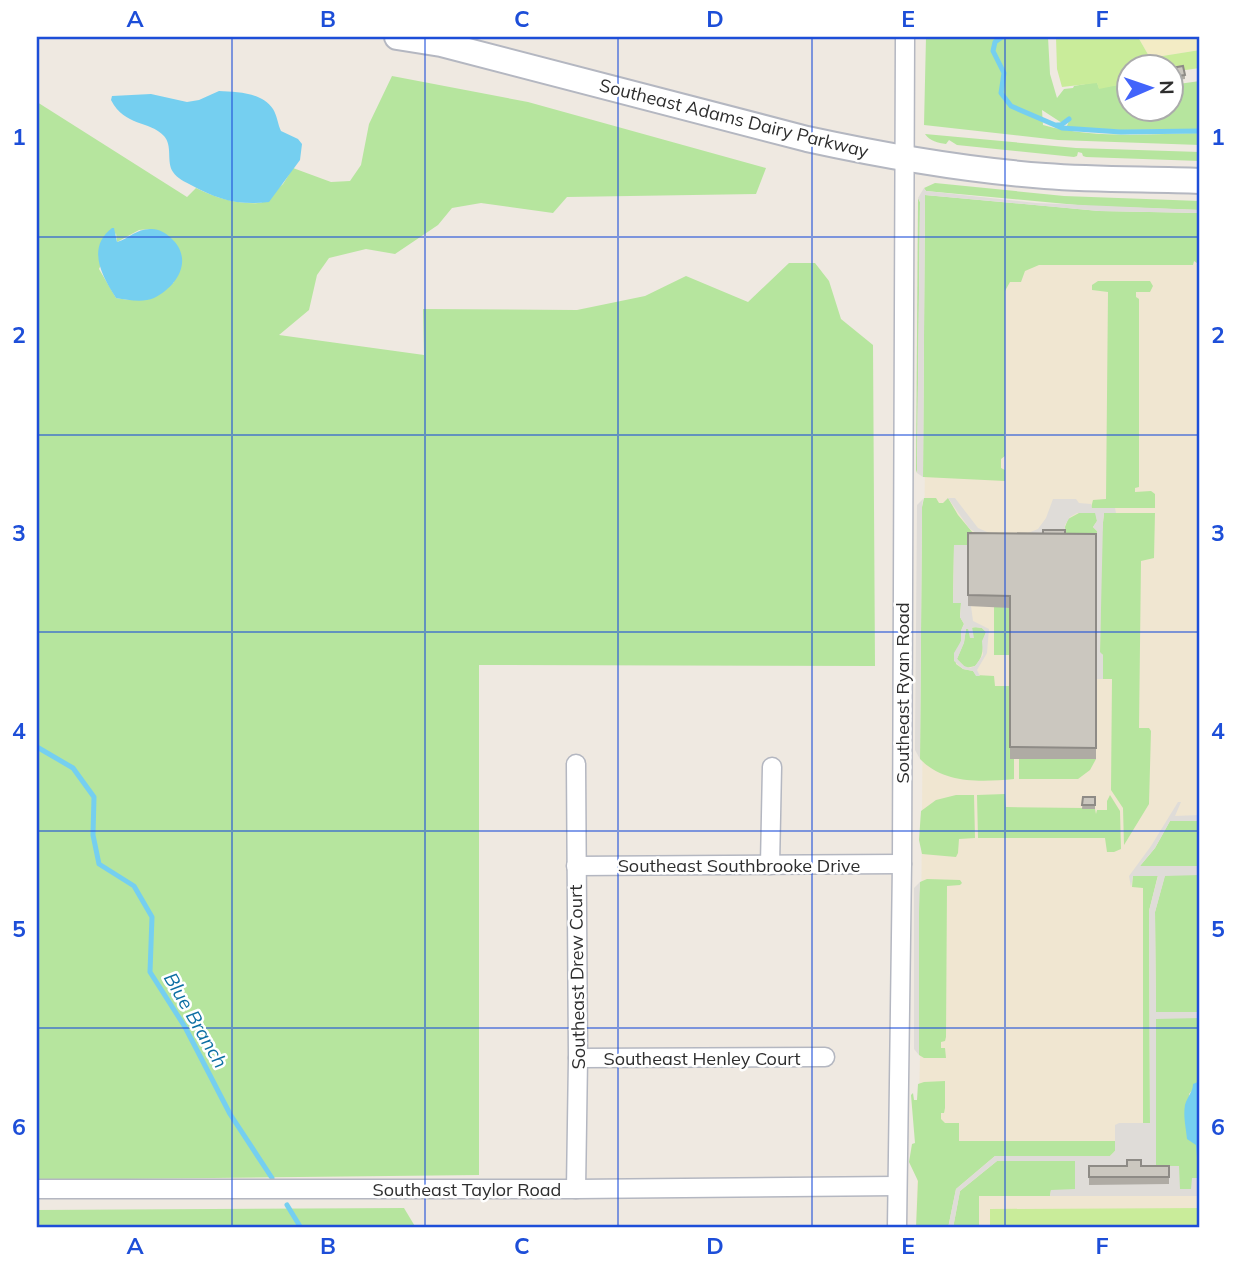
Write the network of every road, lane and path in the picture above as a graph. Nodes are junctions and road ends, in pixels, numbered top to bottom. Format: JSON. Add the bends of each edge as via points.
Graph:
{"nodes":[{"id":1,"x":397,"y":37,"type":"edge"},
{"id":2,"x":905,"y":37,"type":"edge"},
{"id":3,"x":904,"y":158,"type":"junction"},
{"id":4,"x":1200,"y":181,"type":"edge"},
{"id":5,"x":576,"y":764,"type":"dead end"},
{"id":6,"x":772,"y":767,"type":"dead end"},
{"id":7,"x":902,"y":864,"type":"junction"},
{"id":8,"x":770,"y":865,"type":"junction"},
{"id":9,"x":576,"y":866,"type":"junction"},
{"id":10,"x":825,"y":1057,"type":"dead end"},
{"id":11,"x":579,"y":1058,"type":"junction"},
{"id":12,"x":897,"y":1186,"type":"junction"},
{"id":13,"x":37,"y":1189,"type":"edge"},
{"id":14,"x":576,"y":1189,"type":"junction"},
{"id":15,"x":897,"y":1228,"type":"edge"}],
"edges":[{"from":1,"to":3,"type":"main road","name":"Southeast Adams Dairy Parkway","via":[[441,44],[807,139]]},
{"from":2,"to":3,"type":"street","name":"Southeast Ryan Road"},
{"from":3,"to":4,"type":"main road","name":"Southeast Adams Dairy Parkway","via":[[1045,176]]},
{"from":3,"to":7,"type":"street","name":"Southeast Ryan Road"},
{"from":5,"to":9,"type":"street","name":"Southeast Drew Court"},
{"from":6,"to":8,"type":"street"},
{"from":7,"to":8,"type":"street","name":"Southeast Southbrooke Drive"},
{"from":7,"to":12,"type":"street","name":"Southeast Ryan Road"},
{"from":8,"to":9,"type":"street","name":"Southeast Southbrooke Drive"},
{"from":9,"to":11,"type":"street","name":"Southeast Drew Court"},
{"from":10,"to":11,"type":"street","name":"Southeast Henley Court"},
{"from":11,"to":14,"type":"street","name":"Southeast Drew Court"},
{"from":12,"to":14,"type":"street","name":"Southeast Taylor Road"},
{"from":12,"to":15,"type":"street","name":"Southeast Ryan Road"},
{"from":13,"to":14,"type":"street","name":"Southeast Taylor Road"}]}
